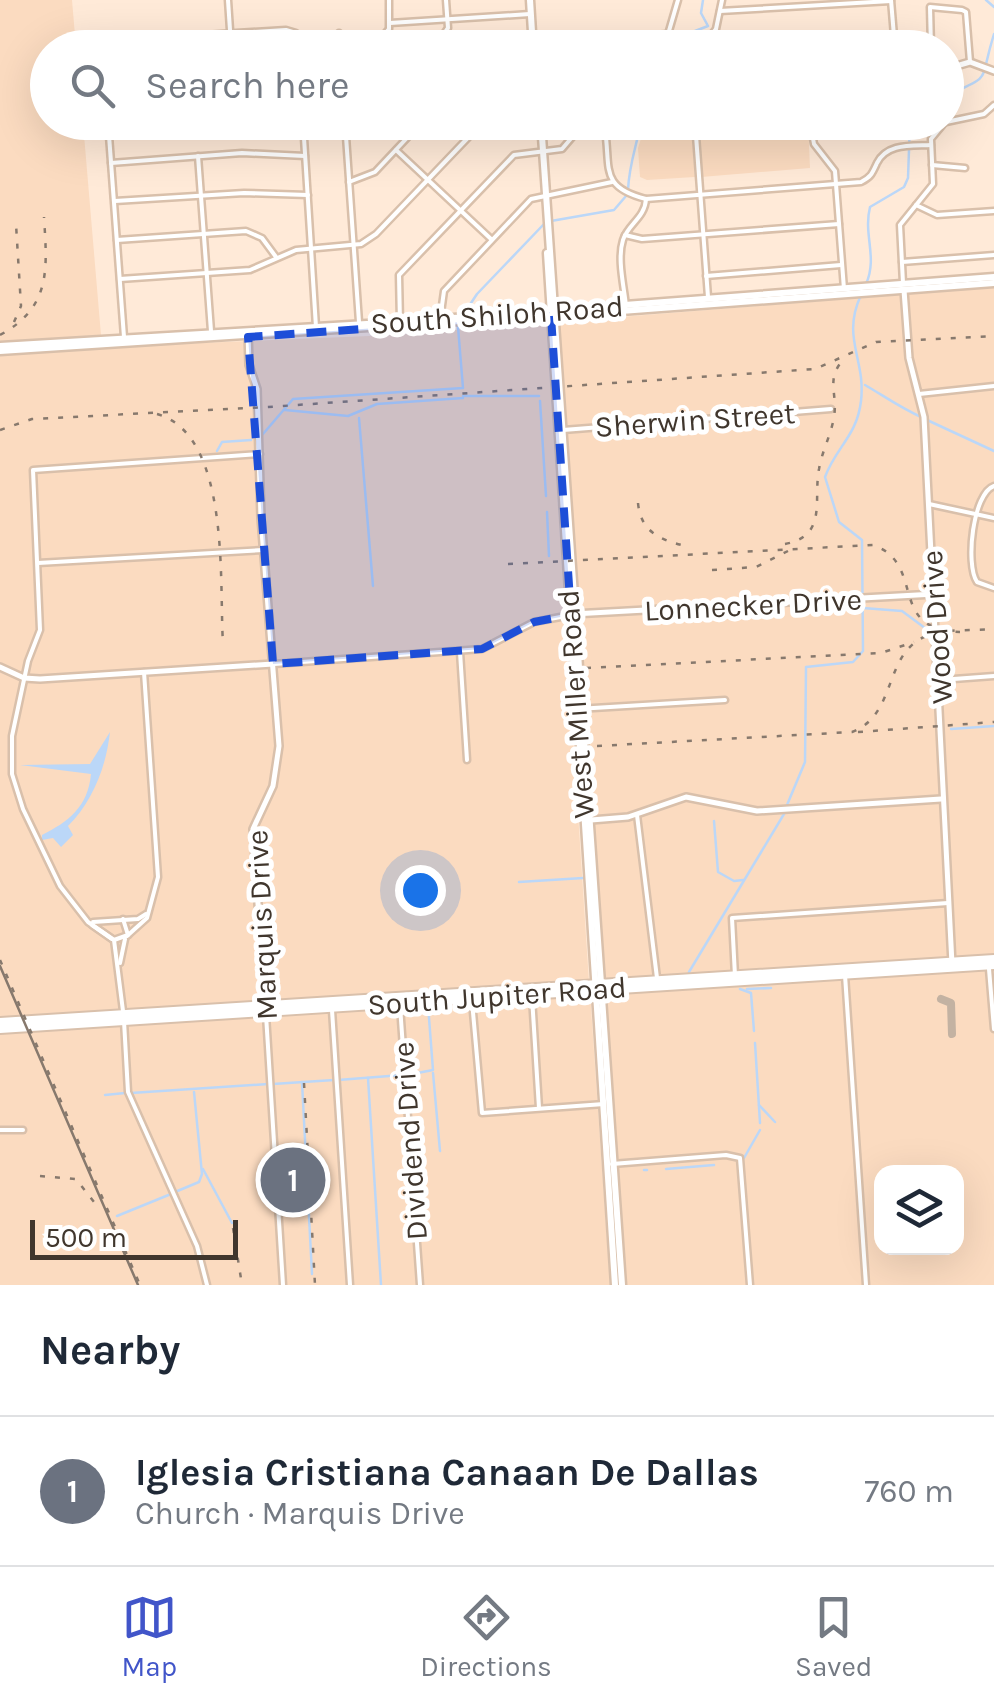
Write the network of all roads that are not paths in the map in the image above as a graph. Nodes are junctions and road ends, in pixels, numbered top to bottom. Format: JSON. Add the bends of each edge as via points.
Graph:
{"nodes":[{"id":1,"x":228,"y":0,"type":"edge"},
{"id":2,"x":389,"y":0,"type":"edge"},
{"id":3,"x":446,"y":0,"type":"edge"},
{"id":4,"x":531,"y":0,"type":"edge"},
{"id":5,"x":678,"y":0,"type":"edge"},
{"id":6,"x":722,"y":0,"type":"edge"},
{"id":7,"x":891,"y":1,"type":"edge"},
{"id":8,"x":720,"y":11,"type":"junction"},
{"id":9,"x":532,"y":14,"type":"junction"},
{"id":10,"x":448,"y":20,"type":"junction"},
{"id":11,"x":390,"y":23,"type":"junction"},
{"id":12,"x":230,"y":30,"type":"edge"},
{"id":13,"x":386,"y":30,"type":"edge"},
{"id":14,"x":446,"y":30,"type":"edge"},
{"id":15,"x":533,"y":30,"type":"edge"},
{"id":16,"x":669,"y":30,"type":"edge"},
{"id":17,"x":715,"y":30,"type":"edge"},
{"id":18,"x":893,"y":30,"type":"edge"},
{"id":19,"x":931,"y":30,"type":"edge"},
{"id":20,"x":970,"y":62,"type":"junction"},
{"id":21,"x":964,"y":64,"type":"edge"},
{"id":22,"x":992,"y":70,"type":"edge"},
{"id":23,"x":994,"y":106,"type":"edge"},
{"id":24,"x":964,"y":118,"type":"edge"},
{"id":25,"x":109,"y":140,"type":"edge"},
{"id":26,"x":304,"y":140,"type":"edge"},
{"id":27,"x":346,"y":140,"type":"edge"},
{"id":28,"x":405,"y":140,"type":"edge"},
{"id":29,"x":466,"y":140,"type":"edge"},
{"id":30,"x":541,"y":140,"type":"edge"},
{"id":31,"x":569,"y":140,"type":"edge"},
{"id":32,"x":605,"y":140,"type":"edge"},
{"id":33,"x":695,"y":140,"type":"edge"},
{"id":34,"x":812,"y":140,"type":"edge"},
{"id":35,"x":931,"y":140,"type":"edge"},
{"id":36,"x":930,"y":145,"type":"junction"},
{"id":37,"x":396,"y":150,"type":"junction"},
{"id":38,"x":542,"y":151,"type":"junction"},
{"id":39,"x":198,"y":156,"type":"junction"},
{"id":40,"x":305,"y":156,"type":"junction"},
{"id":41,"x":111,"y":163,"type":"junction"},
{"id":42,"x":932,"y":165,"type":"junction"},
{"id":43,"x":965,"y":168,"type":"dead end"},
{"id":44,"x":428,"y":180,"type":"junction"},
{"id":45,"x":348,"y":182,"type":"junction"},
{"id":46,"x":612,"y":182,"type":"junction"},
{"id":47,"x":836,"y":185,"type":"junction"},
{"id":48,"x":308,"y":195,"type":"junction"},
{"id":49,"x":545,"y":195,"type":"junction"},
{"id":50,"x":700,"y":195,"type":"junction"},
{"id":51,"x":201,"y":196,"type":"junction"},
{"id":52,"x":646,"y":198,"type":"junction"},
{"id":53,"x":115,"y":202,"type":"junction"},
{"id":54,"x":916,"y":205,"type":"junction"},
{"id":55,"x":459,"y":210,"type":"junction"},
{"id":56,"x":994,"y":211,"type":"edge"},
{"id":57,"x":839,"y":224,"type":"junction"},
{"id":58,"x":204,"y":234,"type":"junction"},
{"id":59,"x":703,"y":234,"type":"junction"},
{"id":60,"x":624,"y":235,"type":"junction"},
{"id":61,"x":118,"y":240,"type":"junction"},
{"id":62,"x":491,"y":240,"type":"junction"},
{"id":63,"x":353,"y":244,"type":"junction"},
{"id":64,"x":311,"y":247,"type":"junction"},
{"id":65,"x":994,"y":254,"type":"edge"},
{"id":66,"x":276,"y":258,"type":"junction"},
{"id":67,"x":902,"y":262,"type":"junction"},
{"id":68,"x":842,"y":265,"type":"junction"},
{"id":69,"x":206,"y":273,"type":"junction"},
{"id":70,"x":706,"y":276,"type":"junction"},
{"id":71,"x":120,"y":279,"type":"junction"},
{"id":72,"x":994,"y":280,"type":"edge"},
{"id":73,"x":904,"y":287,"type":"junction"},
{"id":74,"x":844,"y":291,"type":"junction"},
{"id":75,"x":709,"y":302,"type":"junction"},
{"id":76,"x":626,"y":308,"type":"junction"},
{"id":77,"x":553,"y":314,"type":"junction"},
{"id":78,"x":441,"y":322,"type":"junction"},
{"id":79,"x":400,"y":325,"type":"junction"},
{"id":80,"x":359,"y":328,"type":"junction"},
{"id":81,"x":316,"y":330,"type":"junction"},
{"id":82,"x":248,"y":334,"type":"junction"},
{"id":83,"x":211,"y":336,"type":"junction"},
{"id":84,"x":124,"y":342,"type":"junction"},
{"id":85,"x":0,"y":348,"type":"edge"},
{"id":86,"x":994,"y":386,"type":"edge"},
{"id":87,"x":560,"y":388,"type":"joint"},
{"id":88,"x":919,"y":394,"type":"junction"},
{"id":89,"x":831,"y":409,"type":"dead end"},
{"id":90,"x":561,"y":430,"type":"junction"},
{"id":91,"x":260,"y":454,"type":"junction"},
{"id":92,"x":994,"y":486,"type":"edge"},
{"id":93,"x":929,"y":504,"type":"junction"},
{"id":94,"x":978,"y":515,"type":"junction"},
{"id":95,"x":994,"y":518,"type":"edge"},
{"id":96,"x":263,"y":550,"type":"junction"},
{"id":97,"x":37,"y":563,"type":"junction"},
{"id":98,"x":994,"y":588,"type":"edge"},
{"id":99,"x":934,"y":594,"type":"junction"},
{"id":100,"x":573,"y":614,"type":"junction"},
{"id":101,"x":460,"y":652,"type":"junction"},
{"id":102,"x":274,"y":664,"type":"junction"},
{"id":103,"x":0,"y":667,"type":"edge"},
{"id":104,"x":144,"y":672,"type":"junction"},
{"id":105,"x":994,"y":676,"type":"edge"},
{"id":106,"x":24,"y":678,"type":"junction"},
{"id":107,"x":940,"y":680,"type":"junction"},
{"id":108,"x":725,"y":700,"type":"dead end"},
{"id":109,"x":579,"y":708,"type":"junction"},
{"id":110,"x":467,"y":760,"type":"dead end"},
{"id":111,"x":941,"y":799,"type":"junction"},
{"id":112,"x":637,"y":815,"type":"junction"},
{"id":113,"x":586,"y":820,"type":"junction"},
{"id":114,"x":948,"y":903,"type":"junction"},
{"id":115,"x":150,"y":911,"type":"junction"},
{"id":116,"x":113,"y":918,"type":"junction"},
{"id":117,"x":122,"y":918,"type":"junction"},
{"id":118,"x":88,"y":922,"type":"junction"},
{"id":119,"x":108,"y":933,"type":"junction"},
{"id":120,"x":126,"y":937,"type":"junction"},
{"id":121,"x":114,"y":940,"type":"junction"},
{"id":122,"x":992,"y":962,"type":"edge"},
{"id":123,"x":120,"y":963,"type":"junction"},
{"id":124,"x":952,"y":963,"type":"junction"},
{"id":125,"x":845,"y":970,"type":"junction"},
{"id":126,"x":735,"y":978,"type":"junction"},
{"id":127,"x":657,"y":982,"type":"junction"},
{"id":128,"x":597,"y":986,"type":"junction"},
{"id":129,"x":531,"y":990,"type":"junction"},
{"id":130,"x":471,"y":995,"type":"junction"},
{"id":131,"x":400,"y":999,"type":"junction"},
{"id":132,"x":122,"y":1000,"type":"junction"},
{"id":133,"x":332,"y":1004,"type":"junction"},
{"id":134,"x":265,"y":1008,"type":"junction"},
{"id":135,"x":112,"y":1014,"type":"junction"},
{"id":136,"x":124,"y":1017,"type":"junction"},
{"id":137,"x":67,"y":1021,"type":"junction"},
{"id":138,"x":0,"y":1025,"type":"edge"},
{"id":139,"x":994,"y":1028,"type":"edge"},
{"id":140,"x":606,"y":1104,"type":"junction"},
{"id":141,"x":539,"y":1109,"type":"junction"},
{"id":142,"x":0,"y":1130,"type":"edge"},
{"id":143,"x":23,"y":1130,"type":"dead end"},
{"id":144,"x":610,"y":1164,"type":"junction"},
{"id":145,"x":207,"y":1285,"type":"edge"},
{"id":146,"x":283,"y":1285,"type":"edge"},
{"id":147,"x":350,"y":1285,"type":"edge"},
{"id":148,"x":420,"y":1285,"type":"edge"},
{"id":149,"x":618,"y":1285,"type":"edge"},
{"id":150,"x":750,"y":1285,"type":"edge"},
{"id":151,"x":866,"y":1285,"type":"edge"}],
"edges":[{"from":1,"to":12,"type":"street"},
{"from":2,"to":11,"type":"street"},
{"from":3,"to":10,"type":"street"},
{"from":4,"to":9,"type":"main road"},
{"from":5,"to":16,"type":"street"},
{"from":6,"to":8,"type":"street"},
{"from":7,"to":8,"type":"street"},
{"from":7,"to":18,"type":"street"},
{"from":8,"to":17,"type":"street"},
{"from":9,"to":10,"type":"street"},
{"from":9,"to":15,"type":"main road"},
{"from":10,"to":11,"type":"street"},
{"from":10,"to":14,"type":"street"},
{"from":11,"to":13,"type":"street"},
{"from":19,"to":20,"type":"street","via":[[929,10],[936,4],[966,12]]},
{"from":20,"to":21,"type":"street"},
{"from":20,"to":22,"type":"street"},
{"from":23,"to":24,"type":"street"},
{"from":25,"to":41,"type":"street"},
{"from":26,"to":40,"type":"street"},
{"from":27,"to":45,"type":"street"},
{"from":28,"to":37,"type":"street"},
{"from":29,"to":44,"type":"street"},
{"from":30,"to":38,"type":"main road","name":"West Miller Road"},
{"from":31,"to":38,"type":"street"},
{"from":32,"to":46,"type":"street"},
{"from":33,"to":50,"type":"street"},
{"from":34,"to":47,"type":"street","via":[[833,166]]},
{"from":35,"to":36,"type":"street"},
{"from":36,"to":42,"type":"street"},
{"from":36,"to":47,"type":"street","via":[[884,153],[865,181]]},
{"from":37,"to":44,"type":"street"},
{"from":37,"to":45,"type":"street","via":[[375,172]]},
{"from":38,"to":49,"type":"main road","name":"West Miller Road"},
{"from":38,"to":55,"type":"street","via":[[514,156]]},
{"from":39,"to":40,"type":"street"},
{"from":39,"to":41,"type":"street"},
{"from":39,"to":51,"type":"street"},
{"from":40,"to":48,"type":"street"},
{"from":41,"to":53,"type":"street"},
{"from":42,"to":43,"type":"street"},
{"from":42,"to":54,"type":"street","via":[[933,184]]},
{"from":44,"to":55,"type":"street"},
{"from":44,"to":63,"type":"street","via":[[376,234]]},
{"from":45,"to":63,"type":"street"},
{"from":46,"to":49,"type":"street"},
{"from":46,"to":52,"type":"street"},
{"from":47,"to":50,"type":"street"},
{"from":47,"to":57,"type":"street"},
{"from":48,"to":51,"type":"street"},
{"from":48,"to":64,"type":"street"},
{"from":49,"to":62,"type":"street","via":[[531,199]]},
{"from":49,"to":77,"type":"main road","name":"West Miller Road"},
{"from":50,"to":52,"type":"street"},
{"from":50,"to":59,"type":"street"},
{"from":51,"to":53,"type":"street"},
{"from":51,"to":58,"type":"street"},
{"from":52,"to":60,"type":"street"},
{"from":53,"to":61,"type":"street"},
{"from":54,"to":56,"type":"street","via":[[936,215]]},
{"from":54,"to":67,"type":"street","via":[[900,225]]},
{"from":55,"to":62,"type":"street"},
{"from":55,"to":79,"type":"street","via":[[399,275]]},
{"from":57,"to":59,"type":"street"},
{"from":57,"to":68,"type":"street"},
{"from":58,"to":61,"type":"street"},
{"from":58,"to":66,"type":"street","via":[[252,232]]},
{"from":58,"to":69,"type":"street"},
{"from":59,"to":60,"type":"street"},
{"from":59,"to":70,"type":"street"},
{"from":60,"to":76,"type":"street"},
{"from":61,"to":71,"type":"street"},
{"from":62,"to":78,"type":"street","via":[[444,291]]},
{"from":63,"to":64,"type":"street"},
{"from":63,"to":80,"type":"street"},
{"from":64,"to":66,"type":"street"},
{"from":64,"to":81,"type":"street"},
{"from":65,"to":67,"type":"street"},
{"from":66,"to":69,"type":"street","via":[[258,268]]},
{"from":67,"to":73,"type":"street"},
{"from":68,"to":70,"type":"street"},
{"from":68,"to":74,"type":"street"},
{"from":69,"to":71,"type":"street"},
{"from":69,"to":83,"type":"street"},
{"from":70,"to":75,"type":"street"},
{"from":71,"to":84,"type":"street"},
{"from":72,"to":73,"type":"main road","name":"South Shiloh Road"},
{"from":73,"to":74,"type":"main road","name":"South Shiloh Road"},
{"from":73,"to":88,"type":"street","name":"Wood Drive"},
{"from":74,"to":75,"type":"main road","name":"South Shiloh Road"},
{"from":75,"to":76,"type":"main road","name":"South Shiloh Road"},
{"from":76,"to":77,"type":"main road","name":"South Shiloh Road"},
{"from":77,"to":78,"type":"main road","name":"South Shiloh Road"},
{"from":77,"to":87,"type":"main road","name":"Sherwin Street"},
{"from":77,"to":90,"type":"main road","name":"West Miller Road"},
{"from":78,"to":79,"type":"main road","name":"South Shiloh Road"},
{"from":79,"to":80,"type":"main road","name":"South Shiloh Road"},
{"from":80,"to":81,"type":"main road","name":"South Shiloh Road"},
{"from":81,"to":82,"type":"main road","name":"South Shiloh Road"},
{"from":82,"to":83,"type":"main road","name":"South Shiloh Road"},
{"from":82,"to":91,"type":"street","name":"Marquis Drive"},
{"from":83,"to":84,"type":"main road","name":"South Shiloh Road"},
{"from":84,"to":85,"type":"main road","name":"South Shiloh Road"},
{"from":86,"to":88,"type":"street"},
{"from":87,"to":90,"type":"main road","name":"West Miller Road"},
{"from":88,"to":93,"type":"street","name":"Wood Drive"},
{"from":89,"to":90,"type":"street","name":"Sherwin Street"},
{"from":90,"to":100,"type":"main road","name":"West Miller Road"},
{"from":91,"to":96,"type":"street","name":"Marquis Drive"},
{"from":91,"to":97,"type":"street","via":[[33,470]]},
{"from":92,"to":94,"type":"street","via":[[984,492]]},
{"from":93,"to":94,"type":"street"},
{"from":93,"to":99,"type":"street","name":"Wood Drive"},
{"from":94,"to":95,"type":"street"},
{"from":94,"to":98,"type":"street","via":[[969,567],[977,582]]},
{"from":96,"to":97,"type":"street"},
{"from":96,"to":102,"type":"street","name":"Marquis Drive"},
{"from":97,"to":106,"type":"street","via":[[40,630]]},
{"from":99,"to":100,"type":"street","name":"Lonnecker Drive"},
{"from":99,"to":107,"type":"street","name":"Wood Drive"},
{"from":100,"to":101,"type":"street","via":[[545,618],[500,642]]},
{"from":100,"to":109,"type":"main road","name":"West Miller Road"},
{"from":101,"to":102,"type":"street"},
{"from":101,"to":110,"type":"street"},
{"from":102,"to":104,"type":"street"},
{"from":102,"to":134,"type":"street","name":"Marquis Drive","via":[[279,758],[274,786],[252,829]]},
{"from":103,"to":106,"type":"street"},
{"from":104,"to":106,"type":"street"},
{"from":104,"to":115,"type":"street","via":[[158,877]]},
{"from":105,"to":107,"type":"street"},
{"from":106,"to":118,"type":"street","via":[[11,749],[16,792],[53,874]]},
{"from":107,"to":111,"type":"street","name":"Wood Drive"},
{"from":108,"to":109,"type":"street"},
{"from":109,"to":113,"type":"main road","name":"West Miller Road"},
{"from":111,"to":112,"type":"street","via":[[758,812],[686,797]]},
{"from":111,"to":114,"type":"street","name":"Wood Drive"},
{"from":112,"to":113,"type":"street"},
{"from":112,"to":127,"type":"street"},
{"from":113,"to":128,"type":"main road","name":"West Miller Road"},
{"from":114,"to":124,"type":"street","name":"Wood Drive"},
{"from":114,"to":126,"type":"street","via":[[732,918]]},
{"from":115,"to":117,"type":"street"},
{"from":115,"to":120,"type":"street"},
{"from":116,"to":117,"type":"street"},
{"from":116,"to":118,"type":"street"},
{"from":116,"to":119,"type":"street"},
{"from":117,"to":120,"type":"street","via":[[129,926]]},
{"from":118,"to":119,"type":"street"},
{"from":118,"to":121,"type":"street"},
{"from":119,"to":121,"type":"street"},
{"from":120,"to":121,"type":"street"},
{"from":120,"to":123,"type":"street"},
{"from":121,"to":123,"type":"street"},
{"from":122,"to":124,"type":"main road","name":"South Jupiter Road"},
{"from":122,"to":139,"type":"street"},
{"from":123,"to":132,"type":"street"},
{"from":124,"to":125,"type":"main road","name":"South Jupiter Road"},
{"from":125,"to":126,"type":"main road","name":"South Jupiter Road"},
{"from":125,"to":151,"type":"street"},
{"from":126,"to":127,"type":"main road","name":"South Jupiter Road"},
{"from":127,"to":128,"type":"main road","name":"South Jupiter Road"},
{"from":128,"to":129,"type":"main road","name":"South Jupiter Road"},
{"from":128,"to":140,"type":"main road","name":"West Miller Road"},
{"from":129,"to":130,"type":"main road","name":"South Jupiter Road"},
{"from":129,"to":141,"type":"street"},
{"from":130,"to":131,"type":"main road","name":"South Jupiter Road"},
{"from":130,"to":141,"type":"street","via":[[482,1113]]},
{"from":131,"to":133,"type":"main road","name":"South Jupiter Road"},
{"from":131,"to":148,"type":"street","name":"Dividend Drive"},
{"from":132,"to":135,"type":"main road"},
{"from":132,"to":136,"type":"street"},
{"from":133,"to":134,"type":"main road","name":"South Jupiter Road"},
{"from":133,"to":147,"type":"street"},
{"from":134,"to":136,"type":"main road","name":"South Jupiter Road"},
{"from":134,"to":146,"type":"street","name":"Marquis Drive"},
{"from":135,"to":136,"type":"main road","name":"South Jupiter Road"},
{"from":135,"to":137,"type":"main road","name":"South Jupiter Road"},
{"from":136,"to":137,"type":"main road","name":"South Jupiter Road"},
{"from":136,"to":145,"type":"street","via":[[128,1092]]},
{"from":137,"to":138,"type":"main road","name":"South Jupiter Road"},
{"from":140,"to":141,"type":"street"},
{"from":140,"to":144,"type":"main road","name":"West Miller Road"},
{"from":142,"to":143,"type":"street"},
{"from":144,"to":149,"type":"main road","name":"West Miller Road"},
{"from":144,"to":150,"type":"street","via":[[740,1158]]}]}
